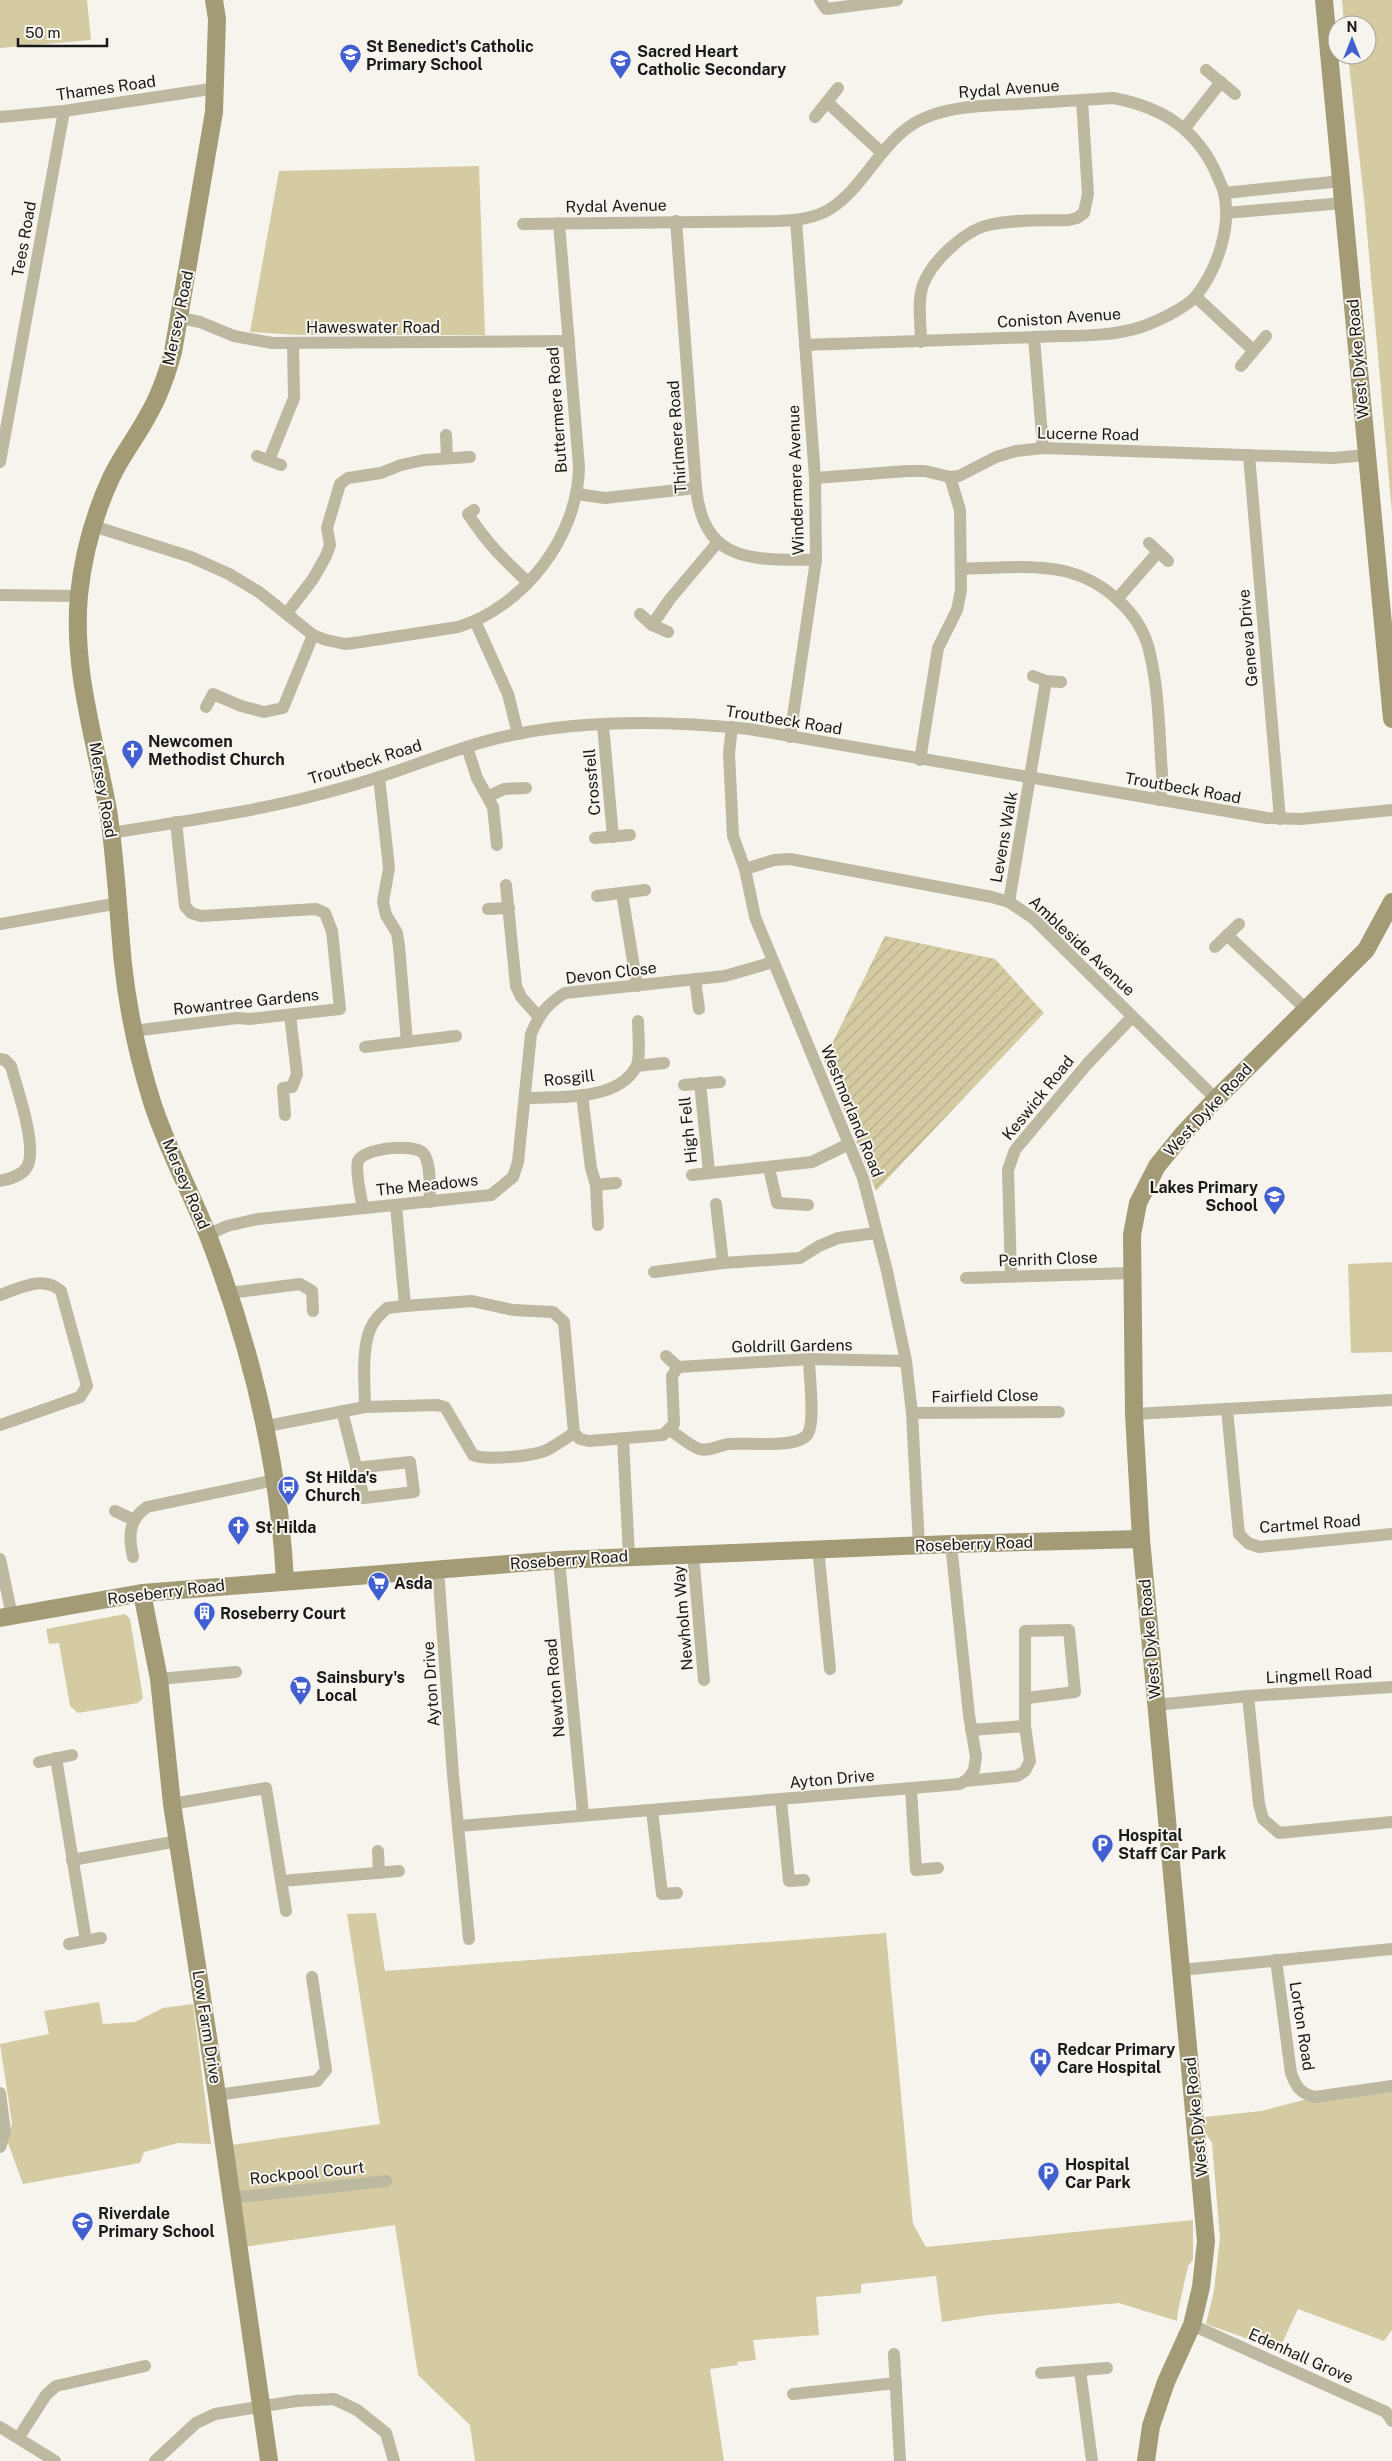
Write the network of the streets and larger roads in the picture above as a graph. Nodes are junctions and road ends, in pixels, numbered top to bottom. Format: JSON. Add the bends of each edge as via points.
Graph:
{"nodes":[{"id":1,"x":214,"y":0,"type":"edge"},
{"id":2,"x":820,"y":0,"type":"edge"},
{"id":3,"x":890,"y":0,"type":"edge"},
{"id":4,"x":1324,"y":0,"type":"edge"},
{"id":5,"x":1206,"y":70,"type":"dead end"},
{"id":6,"x":1221,"y":82,"type":"junction"},
{"id":7,"x":217,"y":88,"type":"junction"},
{"id":8,"x":838,"y":88,"type":"dead end"},
{"id":9,"x":1235,"y":94,"type":"dead end"},
{"id":10,"x":1082,"y":100,"type":"junction"},
{"id":11,"x":827,"y":102,"type":"junction"},
{"id":12,"x":64,"y":111,"type":"junction"},
{"id":13,"x":0,"y":117,"type":"edge"},
{"id":14,"x":815,"y":117,"type":"dead end"},
{"id":15,"x":1184,"y":129,"type":"junction"},
{"id":16,"x":881,"y":152,"type":"junction"},
{"id":17,"x":1342,"y":181,"type":"junction"},
{"id":18,"x":1224,"y":192,"type":"junction"},
{"id":19,"x":1344,"y":203,"type":"junction"},
{"id":20,"x":1226,"y":213,"type":"junction"},
{"id":21,"x":796,"y":220,"type":"junction"},
{"id":22,"x":676,"y":221,"type":"junction"},
{"id":23,"x":559,"y":223,"type":"junction"},
{"id":24,"x":523,"y":224,"type":"dead end"},
{"id":25,"x":1196,"y":297,"type":"junction"},
{"id":26,"x":180,"y":318,"type":"junction"},
{"id":27,"x":1266,"y":336,"type":"dead end"},
{"id":28,"x":1034,"y":337,"type":"junction"},
{"id":29,"x":569,"y":342,"type":"junction"},
{"id":30,"x":921,"y":342,"type":"junction"},
{"id":31,"x":293,"y":344,"type":"junction"},
{"id":32,"x":805,"y":345,"type":"junction"},
{"id":33,"x":1254,"y":350,"type":"junction"},
{"id":34,"x":1241,"y":366,"type":"dead end"},
{"id":35,"x":446,"y":435,"type":"dead end"},
{"id":36,"x":1043,"y":448,"type":"junction"},
{"id":37,"x":1249,"y":455,"type":"junction"},
{"id":38,"x":1368,"y":455,"type":"junction"},
{"id":39,"x":470,"y":457,"type":"dead end"},
{"id":40,"x":447,"y":458,"type":"junction"},
{"id":41,"x":269,"y":460,"type":"dead end"},
{"id":42,"x":0,"y":462,"type":"edge"},
{"id":43,"x":950,"y":477,"type":"junction"},
{"id":44,"x":815,"y":478,"type":"junction"},
{"id":45,"x":696,"y":488,"type":"junction"},
{"id":46,"x":577,"y":494,"type":"junction"},
{"id":47,"x":474,"y":510,"type":"dead end"},
{"id":48,"x":93,"y":526,"type":"junction"},
{"id":49,"x":718,"y":542,"type":"junction"},
{"id":50,"x":816,"y":560,"type":"junction"},
{"id":51,"x":1168,"y":561,"type":"dead end"},
{"id":52,"x":962,"y":569,"type":"junction"},
{"id":53,"x":528,"y":582,"type":"junction"},
{"id":54,"x":0,"y":596,"type":"edge"},
{"id":55,"x":78,"y":596,"type":"junction"},
{"id":56,"x":1118,"y":598,"type":"junction"},
{"id":57,"x":288,"y":613,"type":"junction"},
{"id":58,"x":640,"y":614,"type":"dead end"},
{"id":59,"x":475,"y":622,"type":"junction"},
{"id":60,"x":652,"y":625,"type":"junction"},
{"id":61,"x":668,"y":632,"type":"dead end"},
{"id":62,"x":313,"y":635,"type":"junction"},
{"id":63,"x":1033,"y":676,"type":"dead end"},
{"id":64,"x":1046,"y":681,"type":"junction"},
{"id":65,"x":1061,"y":682,"type":"dead end"},
{"id":66,"x":206,"y":707,"type":"dead end"},
{"id":67,"x":1392,"y":718,"type":"edge"},
{"id":68,"x":603,"y":726,"type":"junction"},
{"id":69,"x":732,"y":728,"type":"junction"},
{"id":70,"x":518,"y":734,"type":"junction"},
{"id":71,"x":790,"y":737,"type":"junction"},
{"id":72,"x":467,"y":747,"type":"junction"},
{"id":73,"x":920,"y":760,"type":"junction"},
{"id":74,"x":379,"y":777,"type":"junction"},
{"id":75,"x":1030,"y":778,"type":"junction"},
{"id":76,"x":526,"y":788,"type":"dead end"},
{"id":77,"x":489,"y":796,"type":"junction"},
{"id":78,"x":1159,"y":800,"type":"junction"},
{"id":79,"x":1392,"y":810,"type":"edge"},
{"id":80,"x":1280,"y":819,"type":"junction"},
{"id":81,"x":176,"y":822,"type":"junction"},
{"id":82,"x":111,"y":833,"type":"junction"},
{"id":83,"x":630,"y":835,"type":"dead end"},
{"id":84,"x":613,"y":837,"type":"junction"},
{"id":85,"x":595,"y":838,"type":"dead end"},
{"id":86,"x":497,"y":845,"type":"dead end"},
{"id":87,"x":745,"y":869,"type":"junction"},
{"id":88,"x":506,"y":885,"type":"dead end"},
{"id":89,"x":645,"y":890,"type":"dead end"},
{"id":90,"x":622,"y":893,"type":"junction"},
{"id":91,"x":596,"y":896,"type":"dead end"},
{"id":92,"x":1009,"y":902,"type":"junction"},
{"id":93,"x":1392,"y":902,"type":"edge"},
{"id":94,"x":119,"y":903,"type":"junction"},
{"id":95,"x":509,"y":908,"type":"junction"},
{"id":96,"x":488,"y":909,"type":"dead end"},
{"id":97,"x":0,"y":924,"type":"edge"},
{"id":98,"x":1239,"y":924,"type":"dead end"},
{"id":99,"x":1228,"y":935,"type":"junction"},
{"id":100,"x":1215,"y":947,"type":"dead end"},
{"id":101,"x":773,"y":962,"type":"junction"},
{"id":102,"x":695,"y":980,"type":"junction"},
{"id":103,"x":638,"y":986,"type":"junction"},
{"id":104,"x":699,"y":1009,"type":"dead end"},
{"id":105,"x":1306,"y":1009,"type":"junction"},
{"id":106,"x":290,"y":1015,"type":"junction"},
{"id":107,"x":538,"y":1016,"type":"junction"},
{"id":108,"x":1132,"y":1017,"type":"junction"},
{"id":109,"x":638,"y":1022,"type":"dead end"},
{"id":110,"x":133,"y":1031,"type":"junction"},
{"id":111,"x":456,"y":1036,"type":"dead end"},
{"id":112,"x":407,"y":1042,"type":"junction"},
{"id":113,"x":366,"y":1047,"type":"dead end"},
{"id":114,"x":0,"y":1058,"type":"edge"},
{"id":115,"x":664,"y":1063,"type":"dead end"},
{"id":116,"x":637,"y":1066,"type":"junction"},
{"id":117,"x":720,"y":1082,"type":"dead end"},
{"id":118,"x":700,"y":1083,"type":"junction"},
{"id":119,"x":684,"y":1085,"type":"dead end"},
{"id":120,"x":582,"y":1095,"type":"junction"},
{"id":121,"x":526,"y":1098,"type":"junction"},
{"id":122,"x":1216,"y":1099,"type":"junction"},
{"id":123,"x":285,"y":1115,"type":"dead end"},
{"id":124,"x":848,"y":1144,"type":"junction"},
{"id":125,"x":769,"y":1168,"type":"junction"},
{"id":126,"x":709,"y":1172,"type":"junction"},
{"id":127,"x":692,"y":1175,"type":"dead end"},
{"id":128,"x":0,"y":1181,"type":"edge"},
{"id":129,"x":616,"y":1183,"type":"dead end"},
{"id":130,"x":596,"y":1184,"type":"junction"},
{"id":131,"x":430,"y":1202,"type":"junction"},
{"id":132,"x":716,"y":1204,"type":"dead end"},
{"id":133,"x":396,"y":1205,"type":"junction"},
{"id":134,"x":808,"y":1205,"type":"dead end"},
{"id":135,"x":363,"y":1208,"type":"junction"},
{"id":136,"x":598,"y":1225,"type":"dead end"},
{"id":137,"x":876,"y":1233,"type":"junction"},
{"id":138,"x":207,"y":1235,"type":"junction"},
{"id":139,"x":723,"y":1263,"type":"junction"},
{"id":140,"x":654,"y":1272,"type":"dead end"},
{"id":141,"x":1131,"y":1273,"type":"junction"},
{"id":142,"x":1011,"y":1276,"type":"junction"},
{"id":143,"x":966,"y":1278,"type":"dead end"},
{"id":144,"x":229,"y":1293,"type":"junction"},
{"id":145,"x":0,"y":1295,"type":"edge"},
{"id":146,"x":405,"y":1306,"type":"junction"},
{"id":147,"x":313,"y":1311,"type":"dead end"},
{"id":148,"x":666,"y":1356,"type":"dead end"},
{"id":149,"x":809,"y":1359,"type":"junction"},
{"id":150,"x":906,"y":1361,"type":"junction"},
{"id":151,"x":678,"y":1367,"type":"junction"},
{"id":152,"x":1392,"y":1400,"type":"edge"},
{"id":153,"x":365,"y":1407,"type":"junction"},
{"id":154,"x":1227,"y":1409,"type":"junction"},
{"id":155,"x":342,"y":1411,"type":"junction"},
{"id":156,"x":1059,"y":1412,"type":"dead end"},
{"id":157,"x":912,"y":1413,"type":"junction"},
{"id":158,"x":1134,"y":1414,"type":"junction"},
{"id":159,"x":0,"y":1425,"type":"edge"},
{"id":160,"x":267,"y":1426,"type":"junction"},
{"id":161,"x":670,"y":1430,"type":"junction"},
{"id":162,"x":574,"y":1433,"type":"junction"},
{"id":163,"x":623,"y":1439,"type":"junction"},
{"id":164,"x":356,"y":1468,"type":"junction"},
{"id":165,"x":275,"y":1480,"type":"junction"},
{"id":166,"x":115,"y":1511,"type":"dead end"},
{"id":167,"x":134,"y":1520,"type":"junction"},
{"id":168,"x":1392,"y":1534,"type":"edge"},
{"id":169,"x":1141,"y":1539,"type":"junction"},
{"id":170,"x":951,"y":1544,"type":"junction"},
{"id":171,"x":919,"y":1546,"type":"junction"},
{"id":172,"x":818,"y":1548,"type":"junction"},
{"id":173,"x":693,"y":1554,"type":"junction"},
{"id":174,"x":629,"y":1556,"type":"junction"},
{"id":175,"x":133,"y":1557,"type":"dead end"},
{"id":176,"x":0,"y":1559,"type":"edge"},
{"id":177,"x":559,"y":1560,"type":"junction"},
{"id":178,"x":438,"y":1569,"type":"junction"},
{"id":179,"x":285,"y":1581,"type":"junction"},
{"id":180,"x":142,"y":1593,"type":"junction"},
{"id":181,"x":6,"y":1617,"type":"edge"},
{"id":182,"x":830,"y":1669,"type":"dead end"},
{"id":183,"x":236,"y":1672,"type":"dead end"},
{"id":184,"x":158,"y":1679,"type":"junction"},
{"id":185,"x":704,"y":1680,"type":"dead end"},
{"id":186,"x":1392,"y":1687,"type":"edge"},
{"id":187,"x":1248,"y":1696,"type":"junction"},
{"id":188,"x":1026,"y":1698,"type":"junction"},
{"id":189,"x":1156,"y":1705,"type":"junction"},
{"id":190,"x":1025,"y":1726,"type":"junction"},
{"id":191,"x":971,"y":1730,"type":"junction"},
{"id":192,"x":72,"y":1755,"type":"dead end"},
{"id":193,"x":56,"y":1758,"type":"junction"},
{"id":194,"x":39,"y":1762,"type":"dead end"},
{"id":195,"x":965,"y":1781,"type":"junction"},
{"id":196,"x":911,"y":1789,"type":"junction"},
{"id":197,"x":781,"y":1800,"type":"junction"},
{"id":198,"x":172,"y":1804,"type":"junction"},
{"id":199,"x":652,"y":1811,"type":"junction"},
{"id":200,"x":583,"y":1814,"type":"junction"},
{"id":201,"x":1392,"y":1822,"type":"edge"},
{"id":202,"x":459,"y":1826,"type":"junction"},
{"id":203,"x":178,"y":1841,"type":"junction"},
{"id":204,"x":378,"y":1851,"type":"dead end"},
{"id":205,"x":72,"y":1860,"type":"junction"},
{"id":206,"x":938,"y":1868,"type":"dead end"},
{"id":207,"x":400,"y":1871,"type":"dead end"},
{"id":208,"x":379,"y":1873,"type":"junction"},
{"id":209,"x":804,"y":1880,"type":"dead end"},
{"id":210,"x":282,"y":1881,"type":"junction"},
{"id":211,"x":677,"y":1893,"type":"dead end"},
{"id":212,"x":286,"y":1911,"type":"dead end"},
{"id":213,"x":101,"y":1938,"type":"dead end"},
{"id":214,"x":469,"y":1939,"type":"dead end"},
{"id":215,"x":86,"y":1941,"type":"junction"},
{"id":216,"x":69,"y":1944,"type":"dead end"},
{"id":217,"x":1392,"y":1949,"type":"edge"},
{"id":218,"x":1276,"y":1960,"type":"junction"},
{"id":219,"x":1181,"y":1970,"type":"junction"},
{"id":220,"x":312,"y":1977,"type":"dead end"},
{"id":221,"x":1392,"y":2086,"type":"edge"},
{"id":222,"x":0,"y":2093,"type":"edge"},
{"id":223,"x":217,"y":2095,"type":"junction"},
{"id":224,"x":0,"y":2147,"type":"edge"},
{"id":225,"x":386,"y":2181,"type":"dead end"},
{"id":226,"x":231,"y":2198,"type":"junction"},
{"id":227,"x":1192,"y":2325,"type":"junction"},
{"id":228,"x":894,"y":2354,"type":"dead end"},
{"id":229,"x":145,"y":2366,"type":"dead end"},
{"id":230,"x":1107,"y":2368,"type":"dead end"},
{"id":231,"x":1080,"y":2370,"type":"junction"},
{"id":232,"x":1041,"y":2373,"type":"dead end"},
{"id":233,"x":896,"y":2383,"type":"junction"},
{"id":234,"x":793,"y":2394,"type":"dead end"},
{"id":235,"x":261,"y":2407,"type":"junction"},
{"id":236,"x":1392,"y":2421,"type":"edge"},
{"id":237,"x":0,"y":2427,"type":"edge"},
{"id":238,"x":19,"y":2437,"type":"junction"},
{"id":239,"x":55,"y":2461,"type":"edge"},
{"id":240,"x":155,"y":2461,"type":"edge"},
{"id":241,"x":269,"y":2461,"type":"edge"},
{"id":242,"x":394,"y":2461,"type":"edge"},
{"id":243,"x":900,"y":2461,"type":"edge"},
{"id":244,"x":1092,"y":2461,"type":"edge"},
{"id":245,"x":1146,"y":2461,"type":"edge"}],
"edges":[{"from":1,"to":7,"type":"street","name":"Mersey Road"},
{"from":2,"to":3,"type":"street","via":[[826,9]]},
{"from":4,"to":17,"type":"street","name":"West Dyke Road"},
{"from":5,"to":6,"type":"street"},
{"from":6,"to":9,"type":"street"},
{"from":6,"to":15,"type":"street"},
{"from":7,"to":12,"type":"street","name":"Thames Road"},
{"from":7,"to":26,"type":"street","name":"Mersey Road"},
{"from":8,"to":11,"type":"street"},
{"from":10,"to":15,"type":"street","name":"Rydal Avenue","via":[[1113,98],[1134,102],[1155,109]]},
{"from":10,"to":16,"type":"street","name":"Rydal Avenue","via":[[966,107],[941,112],[918,122]]},
{"from":10,"to":30,"type":"street","via":[[1088,194],[1084,213],[1069,220],[989,225],[962,237],[930,270],[923,285],[920,297]]},
{"from":11,"to":14,"type":"street"},
{"from":11,"to":16,"type":"street"},
{"from":12,"to":13,"type":"street","name":"Thames Road"},
{"from":12,"to":42,"type":"street","name":"Tees Road"},
{"from":15,"to":18,"type":"street","name":"Rydal Avenue","via":[[1204,148]]},
{"from":16,"to":21,"type":"street","name":"Rydal Avenue","via":[[846,196],[830,209]]},
{"from":17,"to":18,"type":"street"},
{"from":17,"to":19,"type":"street","name":"West Dyke Road"},
{"from":18,"to":20,"type":"street","name":"Coniston Avenue"},
{"from":19,"to":20,"type":"street"},
{"from":19,"to":38,"type":"street","name":"West Dyke Road"},
{"from":20,"to":25,"type":"street","name":"Coniston Avenue","via":[[1218,256]]},
{"from":21,"to":22,"type":"street","name":"Rydal Avenue"},
{"from":21,"to":32,"type":"street","name":"Windermere Avenue"},
{"from":22,"to":23,"type":"street","name":"Rydal Avenue"},
{"from":22,"to":45,"type":"street","name":"Thirlmere Road"},
{"from":23,"to":24,"type":"street","name":"Rydal Avenue"},
{"from":23,"to":29,"type":"street","name":"Buttermere Road"},
{"from":25,"to":28,"type":"street","name":"Coniston Avenue","via":[[1156,322],[1138,328]]},
{"from":25,"to":33,"type":"street"},
{"from":26,"to":31,"type":"street","name":"Haweswater Road","via":[[200,322],[234,336]]},
{"from":26,"to":48,"type":"street","name":"Mersey Road","via":[[166,375],[148,415],[112,477]]},
{"from":27,"to":33,"type":"street"},
{"from":28,"to":30,"type":"street","name":"Coniston Avenue"},
{"from":28,"to":36,"type":"street"},
{"from":29,"to":31,"type":"street","name":"Haweswater Road"},
{"from":29,"to":46,"type":"street","name":"Buttermere Road","via":[[579,467]]},
{"from":30,"to":32,"type":"street","name":"Coniston Avenue"},
{"from":31,"to":41,"type":"street","via":[[294,398]]},
{"from":32,"to":44,"type":"street","name":"Windermere Avenue"},
{"from":33,"to":34,"type":"street"},
{"from":35,"to":40,"type":"street"},
{"from":36,"to":37,"type":"street","name":"Lucerne Road"},
{"from":36,"to":43,"type":"street","name":"Lucerne Road","via":[[996,457],[959,476]]},
{"from":37,"to":38,"type":"street","name":"Lucerne Road","via":[[1333,458]]},
{"from":37,"to":80,"type":"street","name":"Geneva Drive"},
{"from":38,"to":67,"type":"street","name":"West Dyke Road"},
{"from":39,"to":40,"type":"street"},
{"from":40,"to":57,"type":"street","via":[[401,465],[381,473],[348,478],[340,484],[327,528],[330,545],[326,556]]},
{"from":43,"to":44,"type":"street","via":[[907,472]]},
{"from":43,"to":52,"type":"street","via":[[960,510]]},
{"from":44,"to":50,"type":"street","name":"Windermere Avenue"},
{"from":45,"to":46,"type":"street","via":[[605,498]]},
{"from":45,"to":49,"type":"street","name":"Thirlmere Road","via":[[702,519]]},
{"from":46,"to":53,"type":"street","name":"Buttermere Road","via":[[554,546]]},
{"from":47,"to":53,"type":"street","via":[[468,514],[484,537]]},
{"from":48,"to":55,"type":"street","name":"Mersey Road","via":[[85,551]]},
{"from":48,"to":57,"type":"street","name":"Buttermere Road","via":[[191,557],[229,574]]},
{"from":49,"to":50,"type":"street","name":"Thirlmere Road","via":[[748,558]]},
{"from":49,"to":60,"type":"street"},
{"from":50,"to":71,"type":"street","name":"Windermere Avenue"},
{"from":51,"to":56,"type":"street","via":[[1153,548]]},
{"from":52,"to":56,"type":"street","via":[[1063,571],[1081,576]]},
{"from":52,"to":73,"type":"street","via":[[957,610],[945,630],[936,656]]},
{"from":53,"to":59,"type":"street","name":"Buttermere Road","via":[[508,601]]},
{"from":54,"to":55,"type":"street"},
{"from":55,"to":82,"type":"street","name":"Mersey Road","via":[[80,673]]},
{"from":56,"to":78,"type":"street","via":[[1136,621],[1150,652],[1163,786]]},
{"from":57,"to":62,"type":"street","name":"Buttermere Road"},
{"from":58,"to":60,"type":"street"},
{"from":59,"to":62,"type":"street","name":"Buttermere Road","via":[[345,644]]},
{"from":59,"to":70,"type":"street","via":[[508,694]]},
{"from":60,"to":61,"type":"street"},
{"from":62,"to":66,"type":"street","via":[[283,708],[264,712],[213,694]]},
{"from":63,"to":64,"type":"street"},
{"from":64,"to":65,"type":"street"},
{"from":64,"to":75,"type":"street","name":"Levens Walk"},
{"from":68,"to":69,"type":"street","name":"Troutbeck Road","via":[[697,724]]},
{"from":68,"to":70,"type":"street","name":"Troutbeck Road"},
{"from":68,"to":84,"type":"street","name":"Crossfell"},
{"from":69,"to":71,"type":"street","name":"Troutbeck Road"},
{"from":69,"to":87,"type":"street","name":"Westmorland Road","via":[[729,753],[733,836]]},
{"from":70,"to":72,"type":"street","name":"Troutbeck Road"},
{"from":71,"to":73,"type":"street","name":"Troutbeck Road"},
{"from":72,"to":74,"type":"street","name":"Troutbeck Road"},
{"from":72,"to":77,"type":"street","via":[[477,778]]},
{"from":73,"to":75,"type":"street","name":"Troutbeck Road"},
{"from":74,"to":81,"type":"street","name":"Troutbeck Road","via":[[310,796]]},
{"from":74,"to":112,"type":"street","via":[[389,868],[383,902],[386,916],[397,933]]},
{"from":75,"to":78,"type":"street","name":"Troutbeck Road"},
{"from":75,"to":92,"type":"street","name":"Levens Walk"},
{"from":76,"to":77,"type":"street","via":[[504,790]]},
{"from":77,"to":86,"type":"street"},
{"from":78,"to":80,"type":"street","name":"Troutbeck Road"},
{"from":79,"to":80,"type":"street","name":"Troutbeck Road"},
{"from":81,"to":82,"type":"street","name":"Troutbeck Road"},
{"from":81,"to":106,"type":"street","name":"Rowantree Gardens","via":[[185,906],[191,914],[316,908],[325,913],[332,931],[340,1009]]},
{"from":82,"to":94,"type":"street","name":"Mersey Road"},
{"from":83,"to":84,"type":"street","name":"Crossfell"},
{"from":84,"to":85,"type":"street","name":"Crossfell"},
{"from":87,"to":92,"type":"street","name":"Ambleside Avenue","via":[[790,859]]},
{"from":87,"to":101,"type":"street","name":"Westmorland Road","via":[[754,917]]},
{"from":88,"to":95,"type":"street"},
{"from":89,"to":90,"type":"street"},
{"from":90,"to":91,"type":"street"},
{"from":90,"to":103,"type":"street"},
{"from":92,"to":108,"type":"street","name":"Ambleside Avenue","via":[[1034,918]]},
{"from":93,"to":105,"type":"street","name":"West Dyke Road","via":[[1366,950]]},
{"from":94,"to":97,"type":"street"},
{"from":94,"to":110,"type":"street","name":"Mersey Road"},
{"from":95,"to":96,"type":"street"},
{"from":95,"to":107,"type":"street","via":[[516,986]]},
{"from":98,"to":99,"type":"street"},
{"from":99,"to":100,"type":"street"},
{"from":99,"to":105,"type":"street"},
{"from":101,"to":102,"type":"street","name":"Devon Close","via":[[725,976]]},
{"from":101,"to":124,"type":"street","name":"Westmorland Road"},
{"from":102,"to":103,"type":"street","name":"Devon Close"},
{"from":102,"to":104,"type":"street"},
{"from":103,"to":107,"type":"street","name":"Devon Close","via":[[564,993],[548,1003]]},
{"from":105,"to":122,"type":"street","name":"West Dyke Road"},
{"from":106,"to":110,"type":"street","name":"Rowantree Gardens"},
{"from":106,"to":123,"type":"street","via":[[297,1074],[292,1087],[283,1088]]},
{"from":107,"to":121,"type":"street","name":"The Meadows","via":[[531,1034]]},
{"from":108,"to":122,"type":"street","name":"Ambleside Avenue"},
{"from":108,"to":142,"type":"street","name":"Keswick Road","via":[[1088,1063],[1015,1150],[1008,1170]]},
{"from":109,"to":116,"type":"street"},
{"from":110,"to":138,"type":"street","name":"Mersey Road","via":[[152,1103]]},
{"from":111,"to":112,"type":"street"},
{"from":112,"to":113,"type":"street"},
{"from":114,"to":128,"type":"street","via":[[11,1066],[31,1154],[26,1169],[11,1179]]},
{"from":115,"to":116,"type":"street"},
{"from":116,"to":120,"type":"street","name":"Rosgill","via":[[625,1080],[613,1087]]},
{"from":117,"to":118,"type":"street","name":"High Fell"},
{"from":118,"to":119,"type":"street","name":"High Fell"},
{"from":118,"to":126,"type":"street","name":"High Fell"},
{"from":120,"to":121,"type":"street","name":"Rosgill"},
{"from":120,"to":130,"type":"street","via":[[590,1168]]},
{"from":121,"to":131,"type":"street","name":"The Meadows","via":[[513,1177],[491,1195]]},
{"from":122,"to":141,"type":"street","name":"West Dyke Road","via":[[1157,1166],[1138,1203],[1132,1235]]},
{"from":124,"to":125,"type":"street","via":[[812,1162]]},
{"from":124,"to":137,"type":"street","name":"Westmorland Road","via":[[863,1178]]},
{"from":125,"to":126,"type":"street"},
{"from":125,"to":134,"type":"street","via":[[777,1203]]},
{"from":126,"to":127,"type":"street"},
{"from":129,"to":130,"type":"street"},
{"from":130,"to":136,"type":"street"},
{"from":131,"to":133,"type":"street","name":"The Meadows"},
{"from":131,"to":135,"type":"street","via":[[424,1153],[406,1148],[373,1150],[363,1154],[357,1165]]},
{"from":132,"to":139,"type":"street"},
{"from":133,"to":135,"type":"street","name":"The Meadows"},
{"from":133,"to":146,"type":"street"},
{"from":135,"to":138,"type":"street","name":"The Meadows","via":[[258,1219],[227,1226]]},
{"from":137,"to":139,"type":"street","via":[[838,1238],[800,1258]]},
{"from":137,"to":150,"type":"street","name":"Westmorland Road"},
{"from":138,"to":144,"type":"street","name":"Mersey Road"},
{"from":139,"to":140,"type":"street"},
{"from":141,"to":142,"type":"street","name":"Penrith Close"},
{"from":141,"to":158,"type":"street","name":"West Dyke Road"},
{"from":142,"to":143,"type":"street","name":"Penrith Close"},
{"from":144,"to":147,"type":"street","via":[[300,1284],[312,1291]]},
{"from":144,"to":160,"type":"street","name":"Mersey Road"},
{"from":145,"to":159,"type":"street","via":[[40,1282],[52,1284],[61,1291],[86,1386],[80,1397]]},
{"from":146,"to":153,"type":"street","via":[[387,1308],[369,1332]]},
{"from":146,"to":162,"type":"street","via":[[466,1300],[513,1310],[553,1312],[560,1316],[564,1322]]},
{"from":148,"to":151,"type":"street"},
{"from":149,"to":150,"type":"street","name":"Goldrill Gardens"},
{"from":149,"to":151,"type":"street","name":"Goldrill Gardens"},
{"from":149,"to":161,"type":"street","via":[[811,1420],[808,1434],[803,1439],[700,1449]]},
{"from":150,"to":157,"type":"street","name":"Westmorland Road"},
{"from":151,"to":161,"type":"street","via":[[672,1376],[675,1418]]},
{"from":152,"to":154,"type":"street"},
{"from":153,"to":155,"type":"street"},
{"from":153,"to":162,"type":"street","via":[[446,1407],[478,1457],[537,1453]]},
{"from":154,"to":158,"type":"street"},
{"from":154,"to":168,"type":"street","name":"Cartmel Road","via":[[1240,1534],[1248,1543],[1259,1547]]},
{"from":155,"to":160,"type":"street"},
{"from":155,"to":164,"type":"street"},
{"from":156,"to":157,"type":"street","name":"Fairfield Close"},
{"from":157,"to":171,"type":"street","name":"Westmorland Road"},
{"from":158,"to":169,"type":"street","name":"West Dyke Road"},
{"from":160,"to":165,"type":"street","name":"Mersey Road"},
{"from":161,"to":163,"type":"street","via":[[663,1435]]},
{"from":162,"to":163,"type":"street","via":[[589,1441]]},
{"from":163,"to":174,"type":"street"},
{"from":164,"to":164,"type":"street","via":[[364,1498],[414,1492],[410,1462]]},
{"from":165,"to":167,"type":"street","via":[[154,1504],[140,1511]]},
{"from":165,"to":179,"type":"street","name":"Mersey Road"},
{"from":166,"to":167,"type":"street"},
{"from":167,"to":175,"type":"street","via":[[130,1536]]},
{"from":169,"to":170,"type":"street","name":"Roseberry Road"},
{"from":169,"to":189,"type":"street","name":"West Dyke Road"},
{"from":170,"to":171,"type":"street","name":"Roseberry Road"},
{"from":170,"to":191,"type":"street"},
{"from":171,"to":172,"type":"street","name":"Roseberry Road"},
{"from":172,"to":173,"type":"street","name":"Roseberry Road"},
{"from":172,"to":182,"type":"street"},
{"from":173,"to":174,"type":"street","name":"Roseberry Road"},
{"from":173,"to":185,"type":"street","name":"Newholm Way"},
{"from":174,"to":177,"type":"street","name":"Roseberry Road"},
{"from":176,"to":181,"type":"street"},
{"from":177,"to":178,"type":"street","name":"Roseberry Road"},
{"from":177,"to":200,"type":"street","name":"Newton Road"},
{"from":178,"to":179,"type":"street","name":"Roseberry Road"},
{"from":178,"to":202,"type":"street","name":"Ayton Drive"},
{"from":179,"to":180,"type":"street","name":"Roseberry Road"},
{"from":180,"to":181,"type":"street","name":"Roseberry Road"},
{"from":180,"to":184,"type":"street","name":"Low Farm Drive"},
{"from":183,"to":184,"type":"street"},
{"from":184,"to":198,"type":"street","name":"Low Farm Drive"},
{"from":186,"to":187,"type":"street","name":"Lingmell Road"},
{"from":187,"to":189,"type":"street","name":"Lingmell Road"},
{"from":187,"to":201,"type":"street","name":"Lingmell Road","via":[[1263,1819],[1279,1833]]},
{"from":188,"to":188,"type":"street","via":[[1025,1630],[1070,1630],[1075,1692]]},
{"from":188,"to":190,"type":"street"},
{"from":189,"to":219,"type":"street","name":"West Dyke Road"},
{"from":190,"to":191,"type":"street"},
{"from":190,"to":195,"type":"street","name":"Ayton Drive","via":[[1030,1761],[1025,1771],[1017,1776]]},
{"from":191,"to":195,"type":"street","via":[[976,1757],[974,1770]]},
{"from":192,"to":193,"type":"street"},
{"from":193,"to":194,"type":"street"},
{"from":193,"to":205,"type":"street"},
{"from":195,"to":196,"type":"street","name":"Ayton Drive","via":[[950,1786]]},
{"from":196,"to":197,"type":"street","name":"Ayton Drive"},
{"from":196,"to":206,"type":"street","via":[[916,1870]]},
{"from":197,"to":199,"type":"street","name":"Ayton Drive"},
{"from":197,"to":209,"type":"street","via":[[789,1881]]},
{"from":198,"to":203,"type":"street","name":"Low Farm Drive"},
{"from":198,"to":210,"type":"street","via":[[266,1788]]},
{"from":199,"to":200,"type":"street","name":"Ayton Drive"},
{"from":199,"to":211,"type":"street","via":[[662,1894]]},
{"from":200,"to":202,"type":"street","name":"Ayton Drive"},
{"from":202,"to":214,"type":"street","name":"Ayton Drive"},
{"from":203,"to":205,"type":"street"},
{"from":203,"to":223,"type":"street","name":"Low Farm Drive"},
{"from":204,"to":208,"type":"street"},
{"from":205,"to":215,"type":"street"},
{"from":207,"to":208,"type":"street"},
{"from":208,"to":210,"type":"street"},
{"from":210,"to":212,"type":"street"},
{"from":213,"to":215,"type":"street"},
{"from":215,"to":216,"type":"street"},
{"from":217,"to":218,"type":"street","name":"Lorton Road"},
{"from":218,"to":219,"type":"street","name":"Lorton Road"},
{"from":218,"to":221,"type":"street","name":"Lorton Road","via":[[1291,2073],[1296,2088],[1315,2098]]},
{"from":219,"to":227,"type":"street","name":"West Dyke Road","via":[[1206,2241],[1201,2287]]},
{"from":220,"to":223,"type":"street","via":[[326,2070],[317,2081]]},
{"from":222,"to":224,"type":"street","via":[[6,2132]]},
{"from":223,"to":226,"type":"street","name":"Low Farm Drive"},
{"from":225,"to":226,"type":"street","name":"Rockpool Court"},
{"from":226,"to":235,"type":"street","name":"Low Farm Drive"},
{"from":227,"to":236,"type":"street","name":"Edenhall Grove","via":[[1386,2412]]},
{"from":227,"to":245,"type":"street","name":"West Dyke Road","via":[[1160,2399]]},
{"from":228,"to":233,"type":"street"},
{"from":229,"to":238,"type":"street","via":[[56,2386],[46,2395]]},
{"from":230,"to":231,"type":"street"},
{"from":231,"to":232,"type":"street"},
{"from":231,"to":244,"type":"street"},
{"from":233,"to":234,"type":"street"},
{"from":233,"to":243,"type":"street"},
{"from":235,"to":240,"type":"street","via":[[215,2414],[196,2423]]},
{"from":235,"to":241,"type":"street","name":"Low Farm Drive"},
{"from":235,"to":242,"type":"street","via":[[334,2399],[357,2410],[386,2433]]},
{"from":237,"to":238,"type":"street"},
{"from":238,"to":239,"type":"street"}]}
